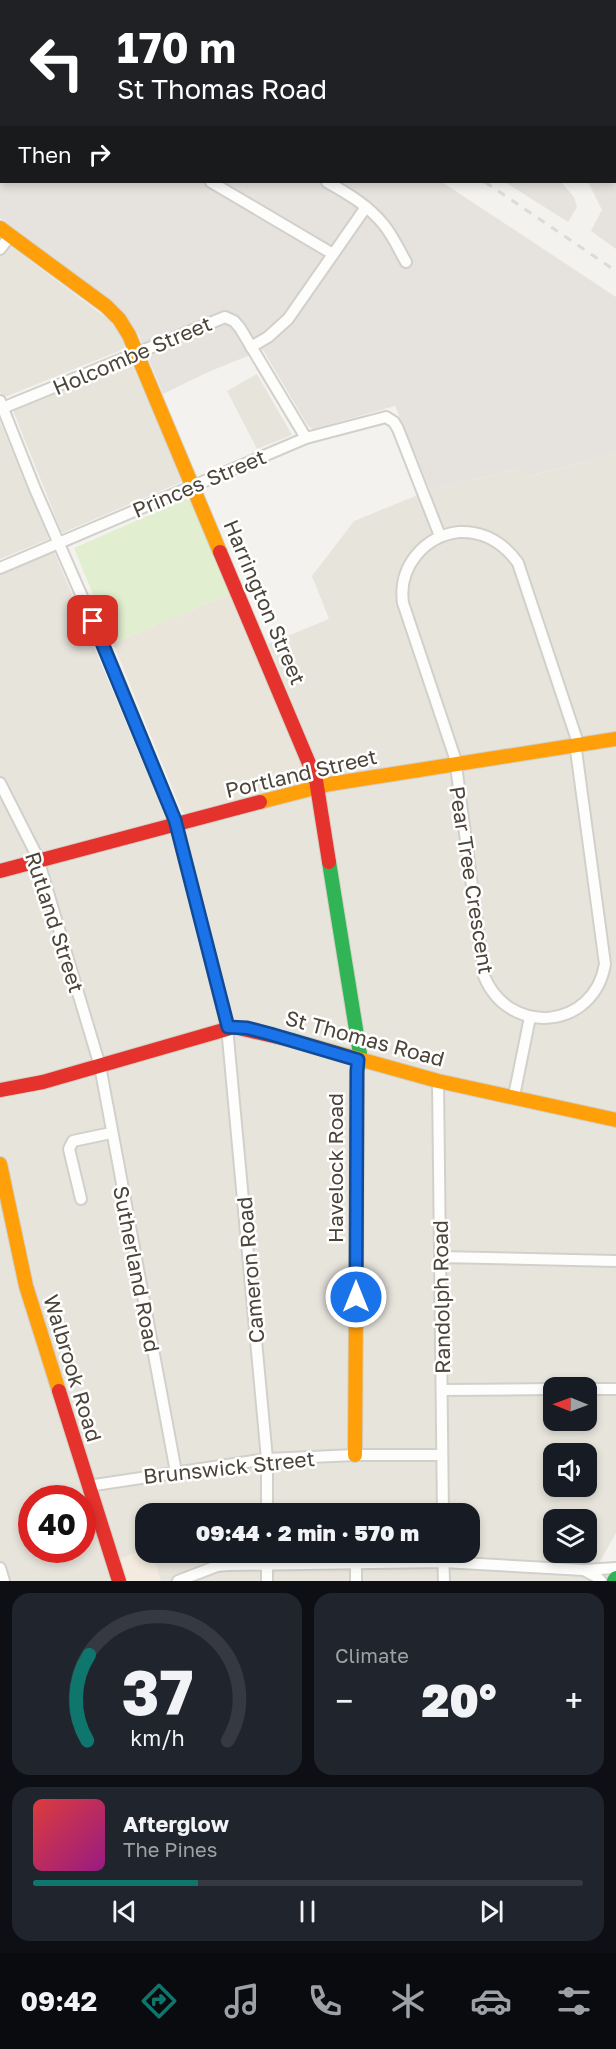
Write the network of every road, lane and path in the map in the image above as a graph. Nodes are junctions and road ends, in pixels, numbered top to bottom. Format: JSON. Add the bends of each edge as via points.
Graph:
{"nodes":[{"id":1,"x":213,"y":183,"type":"edge"},
{"id":2,"x":329,"y":183,"type":"edge"},
{"id":3,"x":366,"y":207,"type":"junction"},
{"id":4,"x":5,"y":232,"type":"edge"},
{"id":5,"x":0,"y":249,"type":"edge"},
{"id":6,"x":333,"y":254,"type":"junction"},
{"id":7,"x":406,"y":262,"type":"dead end"},
{"id":8,"x":252,"y":347,"type":"junction"},
{"id":9,"x":138,"y":353,"type":"junction"},
{"id":10,"x":1,"y":406,"type":"edge"},
{"id":11,"x":306,"y":438,"type":"junction"},
{"id":12,"x":193,"y":485,"type":"junction"},
{"id":13,"x":440,"y":536,"type":"junction"},
{"id":14,"x":58,"y":543,"type":"junction"},
{"id":15,"x":0,"y":568,"type":"edge"},
{"id":16,"x":616,"y":739,"type":"edge"},
{"id":17,"x":577,"y":745,"type":"junction"},
{"id":18,"x":455,"y":764,"type":"junction"},
{"id":19,"x":0,"y":783,"type":"edge"},
{"id":20,"x":318,"y":788,"type":"junction"},
{"id":21,"x":177,"y":825,"type":"junction"},
{"id":22,"x":38,"y":861,"type":"junction"},
{"id":23,"x":0,"y":871,"type":"edge"},
{"id":24,"x":530,"y":1017,"type":"junction"},
{"id":25,"x":228,"y":1027,"type":"junction"},
{"id":26,"x":358,"y":1060,"type":"junction"},
{"id":27,"x":100,"y":1066,"type":"junction"},
{"id":28,"x":438,"y":1081,"type":"junction"},
{"id":29,"x":0,"y":1090,"type":"edge"},
{"id":30,"x":514,"y":1096,"type":"junction"},
{"id":31,"x":616,"y":1120,"type":"edge"},
{"id":32,"x":111,"y":1133,"type":"junction"},
{"id":33,"x":0,"y":1164,"type":"edge"},
{"id":34,"x":81,"y":1198,"type":"dead end"},
{"id":35,"x":440,"y":1257,"type":"junction"},
{"id":36,"x":616,"y":1261,"type":"edge"},
{"id":37,"x":543,"y":1389,"type":"edge"},
{"id":38,"x":597,"y":1389,"type":"edge"},
{"id":39,"x":616,"y":1389,"type":"edge"},
{"id":40,"x":442,"y":1390,"type":"junction"},
{"id":41,"x":355,"y":1455,"type":"junction"},
{"id":42,"x":442,"y":1455,"type":"junction"},
{"id":43,"x":267,"y":1459,"type":"junction"},
{"id":44,"x":176,"y":1472,"type":"junction"},
{"id":45,"x":88,"y":1485,"type":"edge"},
{"id":46,"x":94,"y":1485,"type":"edge"},
{"id":47,"x":267,"y":1503,"type":"edge"},
{"id":48,"x":443,"y":1503,"type":"edge"},
{"id":49,"x":96,"y":1511,"type":"edge"},
{"id":50,"x":480,"y":1560,"type":"edge"},
{"id":51,"x":368,"y":1563,"type":"edge"},
{"id":52,"x":443,"y":1563,"type":"edge"},
{"id":53,"x":356,"y":1564,"type":"junction"},
{"id":54,"x":267,"y":1565,"type":"junction"},
{"id":55,"x":0,"y":1568,"type":"edge"},
{"id":56,"x":616,"y":1568,"type":"edge"},
{"id":57,"x":584,"y":1570,"type":"junction"},
{"id":58,"x":4,"y":1581,"type":"edge"},
{"id":59,"x":119,"y":1581,"type":"edge"},
{"id":60,"x":178,"y":1581,"type":"edge"},
{"id":61,"x":267,"y":1581,"type":"edge"},
{"id":62,"x":356,"y":1581,"type":"edge"},
{"id":63,"x":444,"y":1581,"type":"edge"},
{"id":64,"x":601,"y":1581,"type":"edge"}],
"edges":[{"from":1,"to":6,"type":"street"},
{"from":2,"to":3,"type":"street"},
{"from":3,"to":6,"type":"street"},
{"from":3,"to":7,"type":"street","via":[[386,227]]},
{"from":4,"to":5,"type":"street"},
{"from":4,"to":9,"type":"street","name":"Harrington Street","via":[[106,306],[123,325]]},
{"from":6,"to":8,"type":"street","via":[[283,325]]},
{"from":8,"to":9,"type":"street","name":"Holcombe Street","via":[[236,322],[225,317]]},
{"from":8,"to":11,"type":"street","name":"Holcombe Street"},
{"from":9,"to":10,"type":"street","name":"Holcombe Street"},
{"from":9,"to":12,"type":"street","name":"Harrington Street"},
{"from":10,"to":14,"type":"street","name":"Cameron Road"},
{"from":11,"to":12,"type":"street","name":"Princes Street"},
{"from":11,"to":13,"type":"street","name":"Princes Street","via":[[380,418],[391,419]]},
{"from":12,"to":14,"type":"street","name":"Princes Street"},
{"from":12,"to":20,"type":"street","name":"Harrington Street"},
{"from":13,"to":17,"type":"street","name":"Pear Tree Crescent","via":[[462,532],[483,535],[497,541],[518,563]]},
{"from":13,"to":18,"type":"street","name":"Pear Tree Crescent","via":[[415,556],[402,597]]},
{"from":14,"to":15,"type":"street","name":"Princes Street"},
{"from":14,"to":21,"type":"street","name":"Cameron Road"},
{"from":16,"to":17,"type":"street","name":"Portland Street"},
{"from":17,"to":18,"type":"street","name":"Portland Street"},
{"from":17,"to":24,"type":"street","name":"Pear Tree Crescent","via":[[604,950],[603,970],[592,994],[577,1007],[549,1018]]},
{"from":18,"to":20,"type":"street","name":"Portland Street"},
{"from":18,"to":24,"type":"street","name":"Pear Tree Crescent","via":[[484,976],[504,1005]]},
{"from":19,"to":22,"type":"street","name":"Rutland Street"},
{"from":20,"to":21,"type":"street","name":"Portland Street"},
{"from":20,"to":26,"type":"street","name":"Harrington Street"},
{"from":21,"to":22,"type":"street","name":"Portland Street"},
{"from":21,"to":25,"type":"street","name":"Cameron Road"},
{"from":22,"to":23,"type":"street","name":"Portland Street"},
{"from":22,"to":27,"type":"street","name":"Rutland Street"},
{"from":24,"to":30,"type":"street"},
{"from":25,"to":26,"type":"street","name":"St Thomas Road","via":[[247,1028]]},
{"from":25,"to":27,"type":"street","name":"St Thomas Road"},
{"from":25,"to":43,"type":"street","name":"Cameron Road"},
{"from":26,"to":28,"type":"street","name":"St Thomas Road"},
{"from":26,"to":41,"type":"street","name":"Havelock Road"},
{"from":27,"to":29,"type":"street","name":"St Thomas Road"},
{"from":27,"to":32,"type":"street","name":"Sutherland Road"},
{"from":28,"to":30,"type":"street","name":"St Thomas Road"},
{"from":28,"to":35,"type":"street","name":"Randolph Road"},
{"from":30,"to":31,"type":"street","name":"St Thomas Road"},
{"from":32,"to":34,"type":"street","via":[[73,1141],[69,1149]]},
{"from":32,"to":44,"type":"street","name":"Sutherland Road"},
{"from":33,"to":45,"type":"street","name":"Walbrook Road","via":[[26,1286]]},
{"from":35,"to":36,"type":"street"},
{"from":35,"to":40,"type":"street","name":"Randolph Road"},
{"from":37,"to":40,"type":"street"},
{"from":38,"to":39,"type":"street"},
{"from":40,"to":42,"type":"street","name":"Randolph Road"},
{"from":41,"to":42,"type":"street","name":"Brunswick Street"},
{"from":41,"to":43,"type":"street","name":"Brunswick Street"},
{"from":42,"to":48,"type":"street","name":"Randolph Road"},
{"from":43,"to":44,"type":"street","name":"Brunswick Street"},
{"from":43,"to":47,"type":"street","name":"Cameron Road"},
{"from":44,"to":46,"type":"street","name":"Brunswick Street"},
{"from":49,"to":59,"type":"street","name":"Walbrook Road"},
{"from":50,"to":57,"type":"street"},
{"from":51,"to":53,"type":"street"},
{"from":52,"to":63,"type":"street"},
{"from":53,"to":54,"type":"street"},
{"from":53,"to":62,"type":"street"},
{"from":54,"to":60,"type":"street","via":[[221,1566]]},
{"from":54,"to":61,"type":"street"},
{"from":55,"to":58,"type":"street"},
{"from":56,"to":57,"type":"street"},
{"from":57,"to":64,"type":"street"}]}
